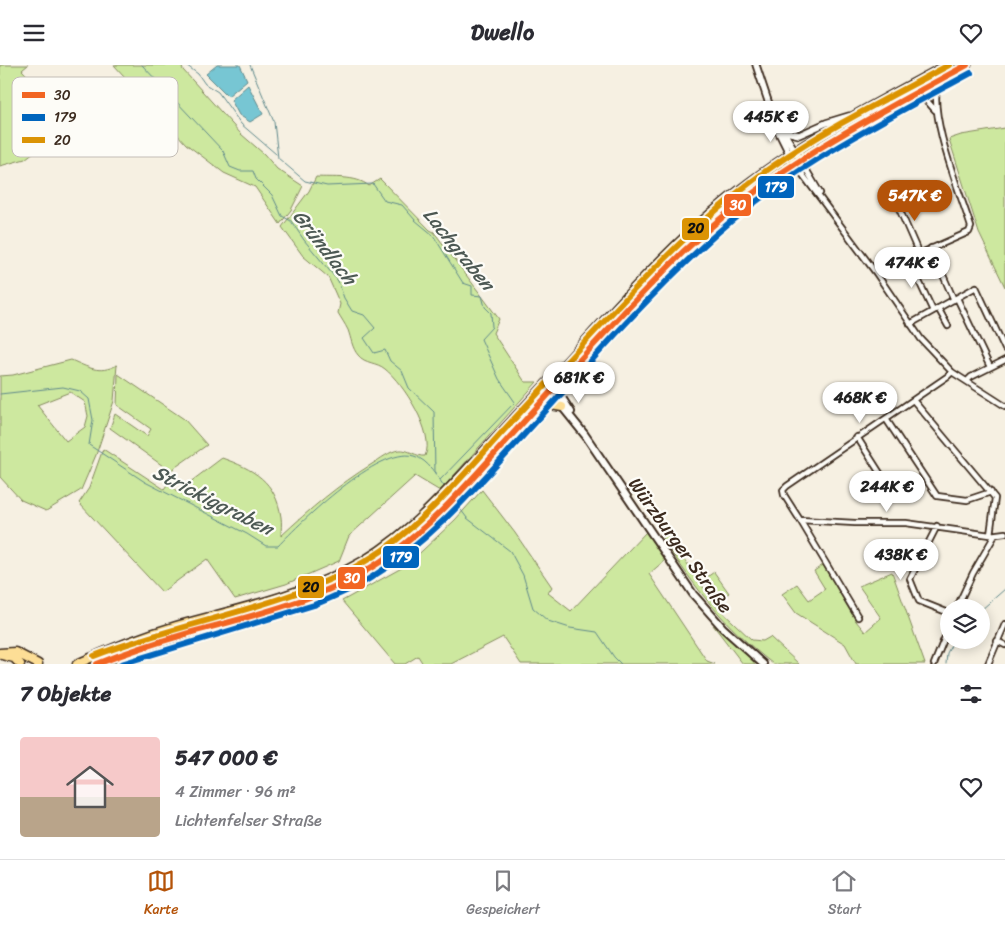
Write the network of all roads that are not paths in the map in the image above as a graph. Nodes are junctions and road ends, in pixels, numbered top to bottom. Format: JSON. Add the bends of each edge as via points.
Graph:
{"nodes":[{"id":1,"x":756,"y":65,"type":"edge"},
{"id":2,"x":947,"y":65,"type":"edge"},
{"id":3,"x":967,"y":65,"type":"edge"},
{"id":4,"x":940,"y":80,"type":"junction"},
{"id":5,"x":908,"y":97,"type":"junction"},
{"id":6,"x":856,"y":114,"type":"junction"},
{"id":7,"x":937,"y":114,"type":"junction"},
{"id":8,"x":775,"y":122,"type":"junction"},
{"id":9,"x":783,"y":131,"type":"junction"},
{"id":10,"x":792,"y":153,"type":"junction"},
{"id":11,"x":797,"y":161,"type":"junction"},
{"id":12,"x":894,"y":197,"type":"dead end"},
{"id":13,"x":931,"y":248,"type":"junction"},
{"id":14,"x":919,"y":254,"type":"junction"},
{"id":15,"x":908,"y":258,"type":"junction"},
{"id":16,"x":876,"y":273,"type":"junction"},
{"id":17,"x":955,"y":299,"type":"junction"},
{"id":18,"x":938,"y":308,"type":"junction"},
{"id":19,"x":933,"y":311,"type":"junction"},
{"id":20,"x":910,"y":324,"type":"junction"},
{"id":21,"x":948,"y":326,"type":"dead end"},
{"id":22,"x":1005,"y":349,"type":"edge"},
{"id":23,"x":1005,"y":360,"type":"edge"},
{"id":24,"x":990,"y":367,"type":"junction"},
{"id":25,"x":952,"y":371,"type":"junction"},
{"id":26,"x":967,"y":381,"type":"junction"},
{"id":27,"x":546,"y":384,"type":"junction"},
{"id":28,"x":553,"y":391,"type":"junction"},
{"id":29,"x":913,"y":400,"type":"junction"},
{"id":30,"x":1005,"y":406,"type":"edge"},
{"id":31,"x":562,"y":407,"type":"junction"},
{"id":32,"x":536,"y":409,"type":"junction"},
{"id":33,"x":886,"y":419,"type":"junction"},
{"id":34,"x":585,"y":435,"type":"junction"},
{"id":35,"x":857,"y":437,"type":"junction"},
{"id":36,"x":885,"y":481,"type":"dead end"},
{"id":37,"x":991,"y":492,"type":"junction"},
{"id":38,"x":800,"y":520,"type":"junction"},
{"id":39,"x":937,"y":526,"type":"junction"},
{"id":40,"x":1005,"y":533,"type":"edge"},
{"id":41,"x":993,"y":535,"type":"junction"},
{"id":42,"x":961,"y":599,"type":"edge"},
{"id":43,"x":940,"y":609,"type":"edge"},
{"id":44,"x":858,"y":617,"type":"dead end"},
{"id":45,"x":1005,"y":624,"type":"edge"},
{"id":46,"x":998,"y":641,"type":"junction"},
{"id":47,"x":1005,"y":645,"type":"edge"},
{"id":48,"x":940,"y":649,"type":"edge"},
{"id":49,"x":0,"y":654,"type":"edge"},
{"id":50,"x":20,"y":664,"type":"edge"},
{"id":51,"x":38,"y":664,"type":"edge"},
{"id":52,"x":77,"y":664,"type":"edge"},
{"id":53,"x":97,"y":664,"type":"edge"},
{"id":54,"x":763,"y":664,"type":"edge"},
{"id":55,"x":934,"y":664,"type":"edge"},
{"id":56,"x":988,"y":664,"type":"edge"}],
"edges":[{"from":1,"to":8,"type":"street"},
{"from":2,"to":6,"type":"main road"},
{"from":3,"to":4,"type":"main road"},
{"from":4,"to":5,"type":"main road"},
{"from":4,"to":7,"type":"street","via":[[935,93]]},
{"from":5,"to":7,"type":"street","via":[[927,101]]},
{"from":5,"to":11,"type":"main road"},
{"from":6,"to":9,"type":"street","via":[[802,134]]},
{"from":6,"to":10,"type":"main road"},
{"from":7,"to":13,"type":"street","via":[[971,227],[969,232]]},
{"from":8,"to":9,"type":"street"},
{"from":8,"to":10,"type":"street"},
{"from":9,"to":10,"type":"street"},
{"from":10,"to":11,"type":"street"},
{"from":10,"to":27,"type":"main road","via":[[726,201],[688,234],[638,283]]},
{"from":11,"to":16,"type":"street"},
{"from":11,"to":28,"type":"main road","via":[[745,197],[694,242]]},
{"from":12,"to":14,"type":"street"},
{"from":13,"to":14,"type":"street"},
{"from":13,"to":17,"type":"street"},
{"from":14,"to":15,"type":"street"},
{"from":15,"to":16,"type":"street"},
{"from":15,"to":19,"type":"street"},
{"from":16,"to":20,"type":"street"},
{"from":17,"to":18,"type":"street"},
{"from":17,"to":22,"type":"street","via":[[976,287]]},
{"from":17,"to":24,"type":"street"},
{"from":18,"to":19,"type":"street"},
{"from":18,"to":21,"type":"street"},
{"from":19,"to":20,"type":"street"},
{"from":20,"to":25,"type":"street"},
{"from":23,"to":24,"type":"street"},
{"from":24,"to":26,"type":"street"},
{"from":25,"to":26,"type":"street"},
{"from":25,"to":29,"type":"street"},
{"from":26,"to":30,"type":"street"},
{"from":27,"to":28,"type":"main road","name":"Würzburger Straße"},
{"from":27,"to":52,"type":"main road","via":[[442,497],[399,537],[370,557],[336,576],[278,598],[143,637]]},
{"from":28,"to":31,"type":"main road","name":"Würzburger Straße"},
{"from":28,"to":32,"type":"main road"},
{"from":28,"to":34,"type":"main road","name":"Würzburger Straße","via":[[560,395]]},
{"from":29,"to":33,"type":"street"},
{"from":29,"to":37,"type":"street"},
{"from":31,"to":32,"type":"main road","via":[[551,405]]},
{"from":31,"to":34,"type":"main road","name":"Würzburger Straße"},
{"from":32,"to":53,"type":"main road","via":[[430,523],[368,570],[296,603],[163,639]]},
{"from":33,"to":35,"type":"street"},
{"from":33,"to":37,"type":"street","via":[[937,496],[967,500]]},
{"from":34,"to":54,"type":"main road","name":"Würzburger Straße","via":[[697,599],[723,629]]},
{"from":35,"to":36,"type":"street"},
{"from":35,"to":38,"type":"street","via":[[783,490]]},
{"from":37,"to":41,"type":"street","via":[[996,498]]},
{"from":38,"to":39,"type":"street"},
{"from":38,"to":44,"type":"street"},
{"from":39,"to":41,"type":"street"},
{"from":39,"to":43,"type":"street","via":[[910,579],[919,601]]},
{"from":40,"to":41,"type":"street"},
{"from":41,"to":42,"type":"street"},
{"from":45,"to":46,"type":"street"},
{"from":46,"to":47,"type":"street"},
{"from":46,"to":56,"type":"street"},
{"from":48,"to":55,"type":"street"},
{"from":49,"to":50,"type":"main road","via":[[10,656]]},
{"from":49,"to":51,"type":"main road","via":[[7,651],[19,653]]}]}
